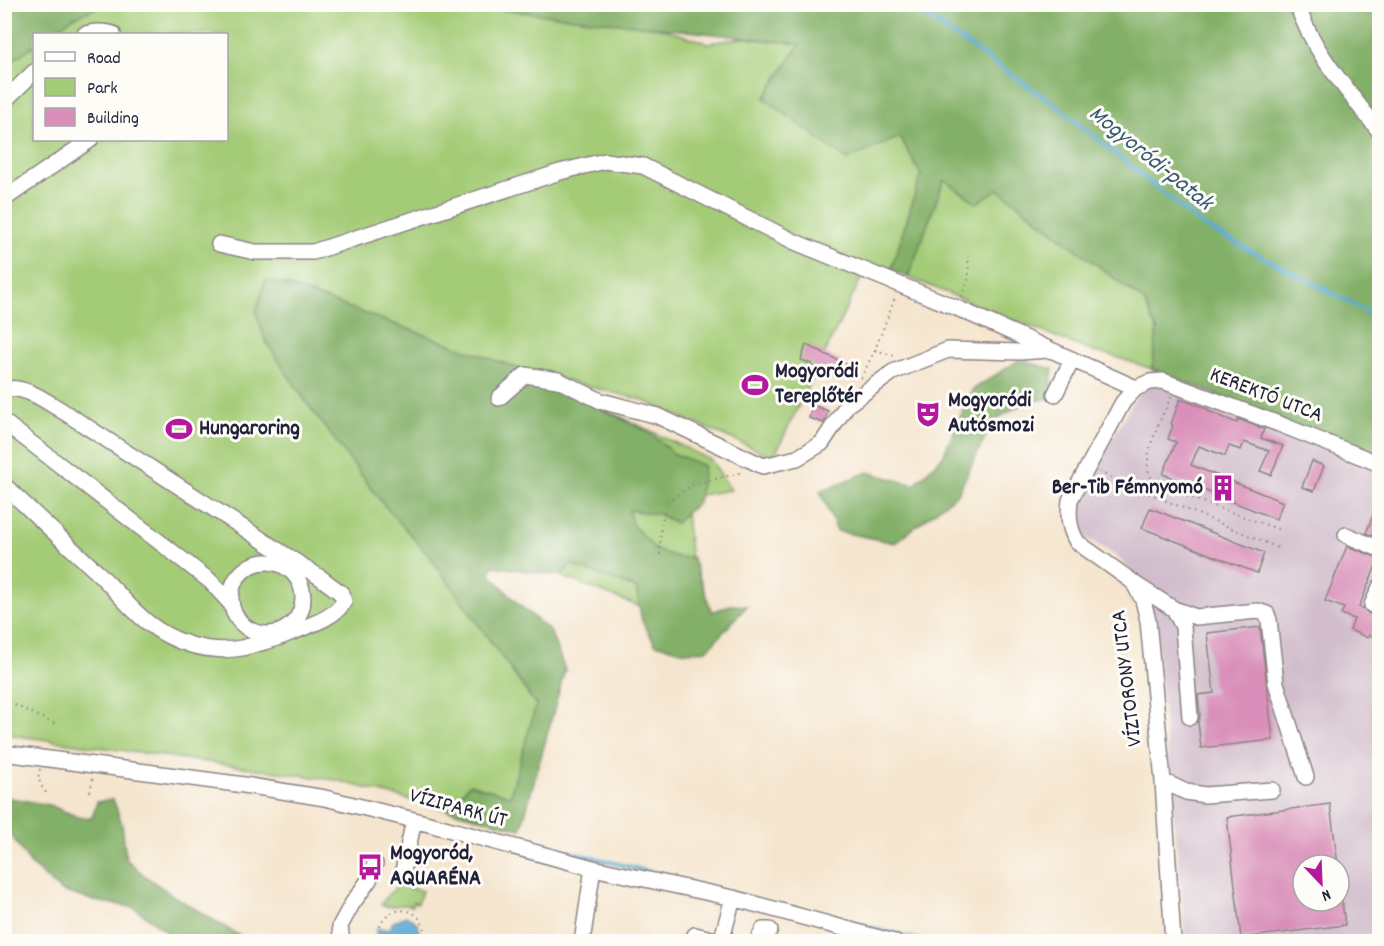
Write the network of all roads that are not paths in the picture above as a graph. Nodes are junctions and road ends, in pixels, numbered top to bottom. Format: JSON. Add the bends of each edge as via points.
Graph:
{"nodes":[{"id":1,"x":1297,"y":4,"type":"edge"},
{"id":2,"x":88,"y":33,"type":"edge"},
{"id":3,"x":110,"y":33,"type":"edge"},
{"id":4,"x":33,"y":73,"type":"edge"},
{"id":5,"x":4,"y":101,"type":"edge"},
{"id":6,"x":1380,"y":132,"type":"edge"},
{"id":7,"x":89,"y":141,"type":"edge"},
{"id":8,"x":4,"y":199,"type":"edge"},
{"id":9,"x":219,"y":244,"type":"dead end"},
{"id":10,"x":1051,"y":350,"type":"junction"},
{"id":11,"x":1072,"y":360,"type":"junction"},
{"id":12,"x":1136,"y":388,"type":"junction"},
{"id":13,"x":4,"y":389,"type":"edge"},
{"id":14,"x":1055,"y":394,"type":"dead end"},
{"id":15,"x":499,"y":398,"type":"dead end"},
{"id":16,"x":4,"y":422,"type":"edge"},
{"id":17,"x":1380,"y":464,"type":"edge"},
{"id":18,"x":4,"y":485,"type":"edge"},
{"id":19,"x":1346,"y":535,"type":"dead end"},
{"id":20,"x":1380,"y":549,"type":"edge"},
{"id":21,"x":1133,"y":582,"type":"junction"},
{"id":22,"x":1380,"y":587,"type":"edge"},
{"id":23,"x":231,"y":604,"type":"junction"},
{"id":24,"x":1372,"y":604,"type":"dead end"},
{"id":25,"x":1174,"y":609,"type":"junction"},
{"id":26,"x":1190,"y":717,"type":"dead end"},
{"id":27,"x":4,"y":753,"type":"edge"},
{"id":28,"x":1306,"y":777,"type":"dead end"},
{"id":29,"x":1163,"y":781,"type":"junction"},
{"id":30,"x":1272,"y":790,"type":"dead end"},
{"id":31,"x":414,"y":820,"type":"junction"},
{"id":32,"x":375,"y":864,"type":"dead end"},
{"id":33,"x":594,"y":868,"type":"junction"},
{"id":34,"x":403,"y":871,"type":"dead end"},
{"id":35,"x":733,"y":898,"type":"junction"},
{"id":36,"x":770,"y":930,"type":"dead end"},
{"id":37,"x":695,"y":935,"type":"dead end"},
{"id":38,"x":354,"y":940,"type":"edge"},
{"id":39,"x":722,"y":941,"type":"edge"},
{"id":40,"x":582,"y":942,"type":"edge"},
{"id":41,"x":757,"y":942,"type":"edge"},
{"id":42,"x":894,"y":942,"type":"edge"},
{"id":43,"x":1173,"y":942,"type":"edge"}],
"edges":[{"from":1,"to":6,"type":"street","via":[[1319,52]]},
{"from":2,"to":3,"type":"street"},
{"from":4,"to":5,"type":"street"},
{"from":7,"to":8,"type":"street"},
{"from":9,"to":10,"type":"street","via":[[255,252],[313,252],[605,161],[643,166],[795,242]]},
{"from":10,"to":11,"type":"street"},
{"from":10,"to":15,"type":"street","via":[[948,350],[893,372],[847,405],[822,443],[797,458],[763,466],[658,416],[601,401],[558,380],[525,375]]},
{"from":11,"to":12,"type":"street"},
{"from":11,"to":14,"type":"street"},
{"from":12,"to":17,"type":"street","name":"KEREKTÓ UTCA","via":[[1163,381]]},
{"from":12,"to":21,"type":"street","name":"VÍZTORONY UTCA","via":[[1123,402],[1070,501],[1068,513],[1077,542]]},
{"from":13,"to":18,"type":"street","via":[[13,387],[27,392],[64,412],[321,579],[341,593],[344,602],[336,613],[284,636],[242,648],[225,650],[184,643],[147,622]]},
{"from":16,"to":23,"type":"street","via":[[210,581]]},
{"from":19,"to":20,"type":"street"},
{"from":21,"to":25,"type":"street"},
{"from":21,"to":29,"type":"street","name":"VÍZTORONY UTCA","via":[[1148,621]]},
{"from":22,"to":24,"type":"street"},
{"from":23,"to":23,"type":"street","via":[[243,625],[265,634],[277,633],[297,620],[304,597],[302,585],[282,564],[252,564],[235,581]]},
{"from":25,"to":26,"type":"street","via":[[1183,627]]},
{"from":25,"to":28,"type":"street","via":[[1197,617],[1258,611],[1267,614],[1276,683]]},
{"from":27,"to":31,"type":"street","name":"VÍZIPARK ÚT","via":[[313,796]]},
{"from":29,"to":30,"type":"street","via":[[1204,795]]},
{"from":29,"to":43,"type":"street","name":"VÍZTORONY UTCA"},
{"from":31,"to":33,"type":"street","name":"VÍZIPARK ÚT"},
{"from":31,"to":34,"type":"street"},
{"from":32,"to":38,"type":"street","via":[[340,926]]},
{"from":33,"to":35,"type":"street","name":"VÍZIPARK ÚT"},
{"from":33,"to":40,"type":"street"},
{"from":35,"to":39,"type":"street"},
{"from":35,"to":42,"type":"street","name":"VÍZIPARK ÚT"},
{"from":36,"to":41,"type":"street","via":[[763,930]]},
{"from":37,"to":39,"type":"street"}]}
